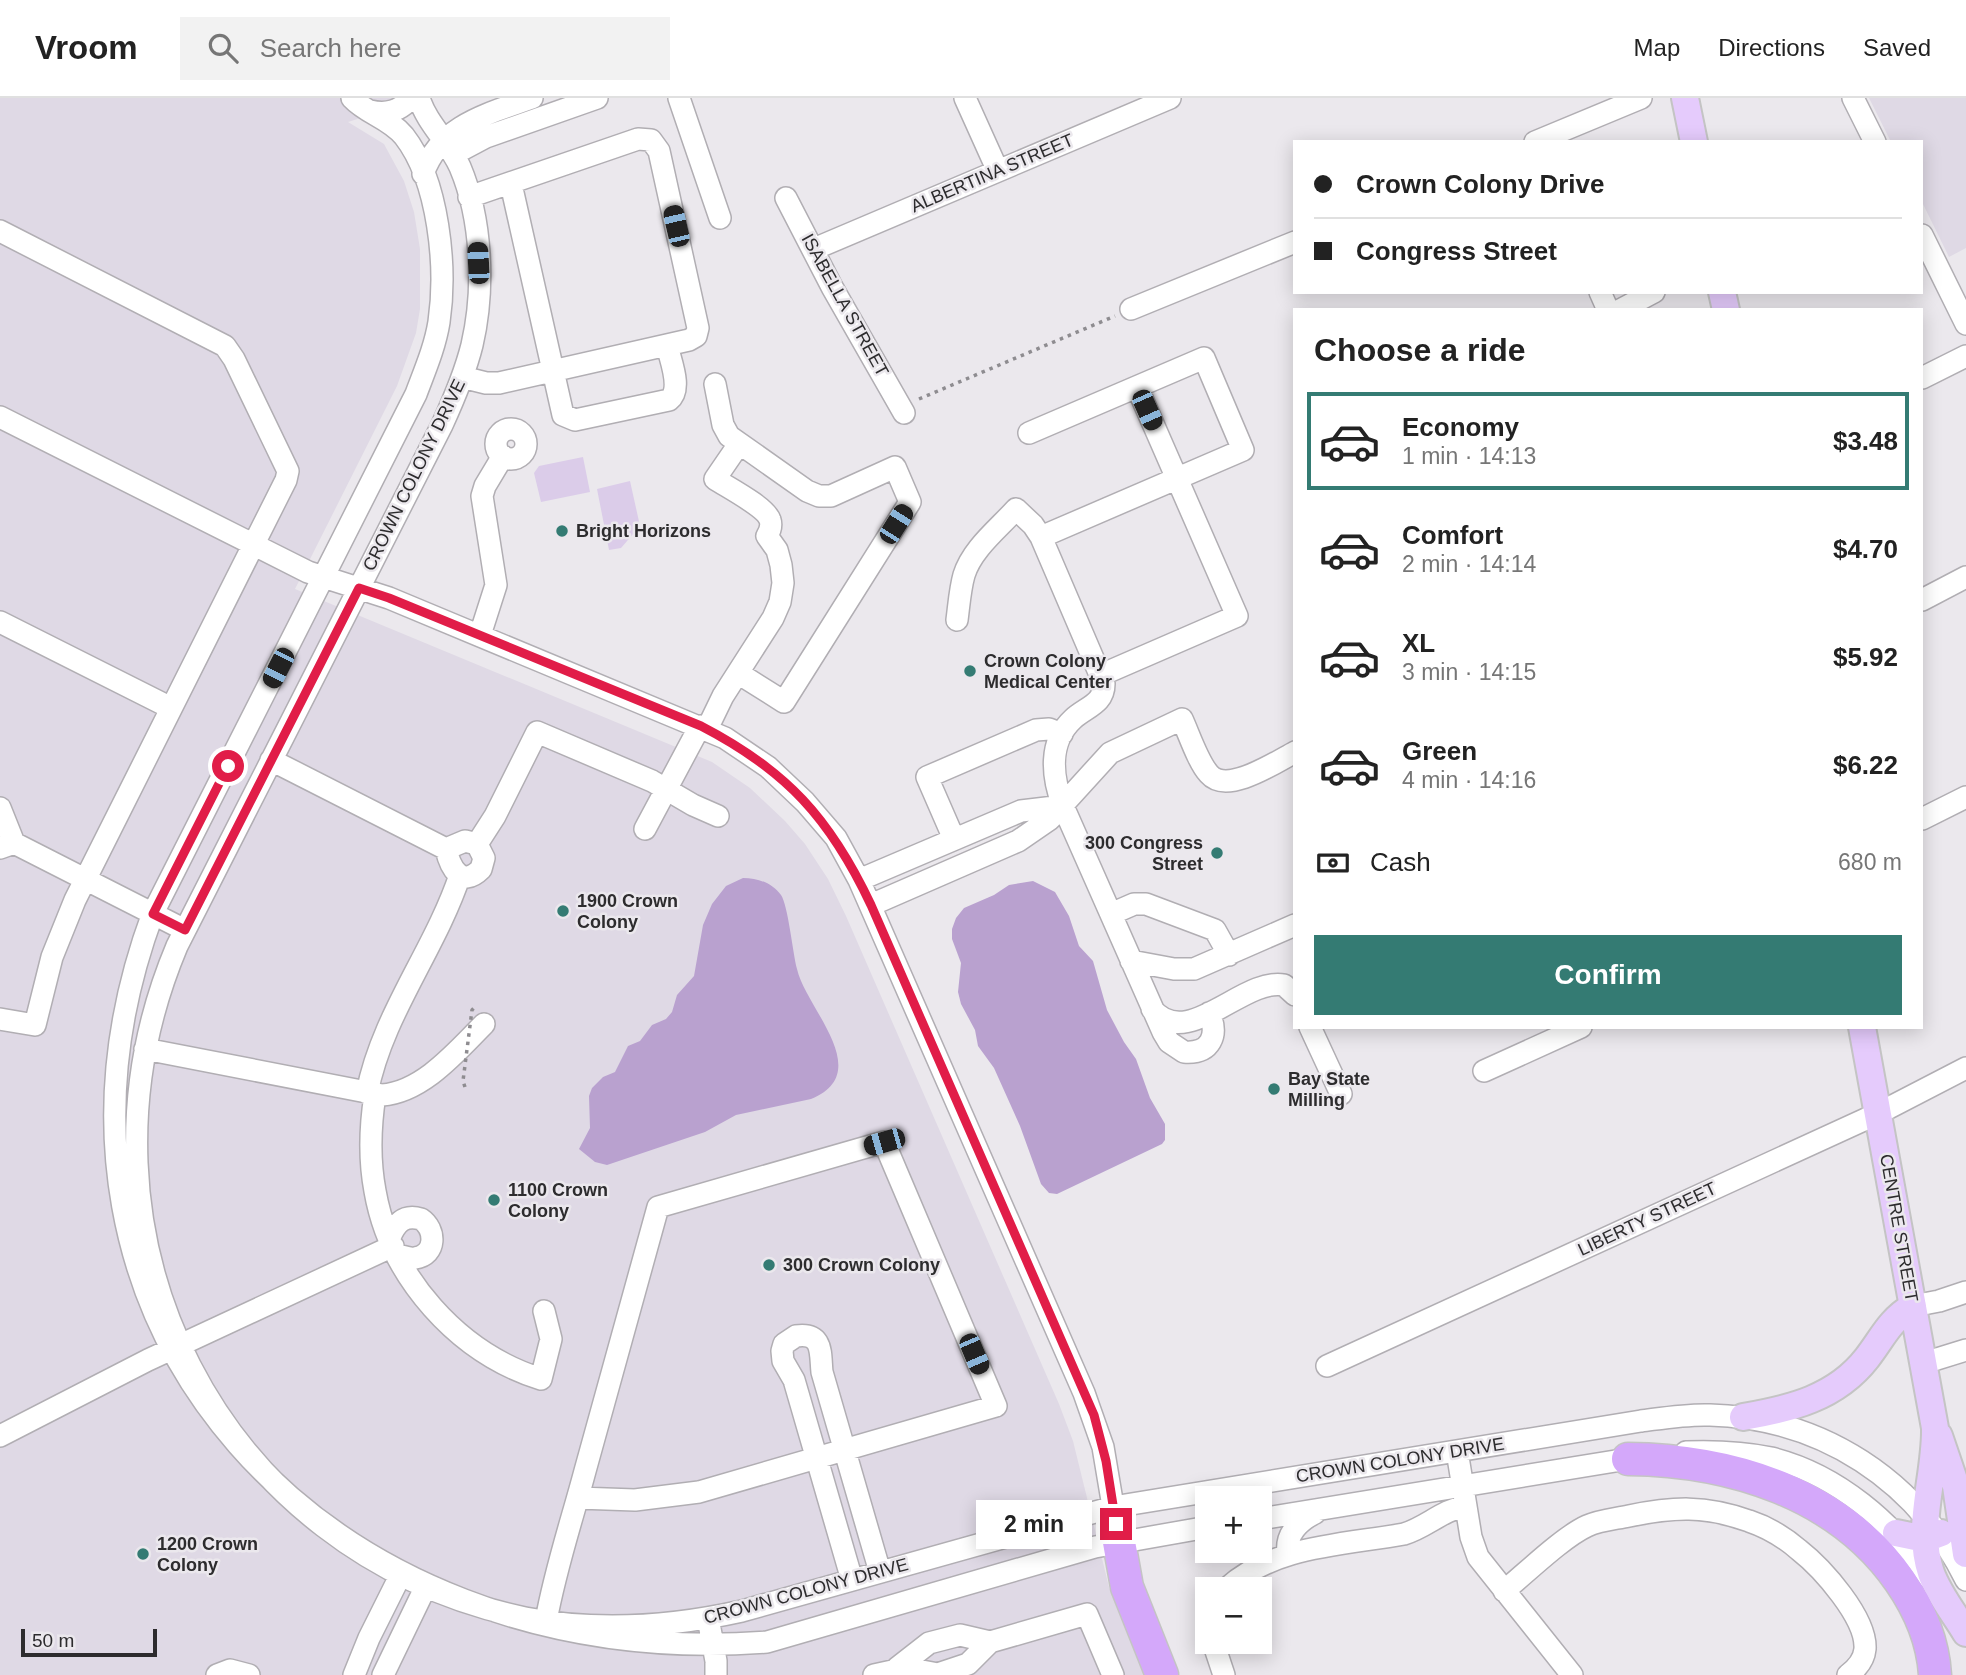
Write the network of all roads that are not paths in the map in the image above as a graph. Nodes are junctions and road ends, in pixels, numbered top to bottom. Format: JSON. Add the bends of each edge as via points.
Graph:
{"nodes":[{"id":1,"x":411,"y":98,"type":"edge"},
{"id":2,"x":419,"y":98,"type":"edge"},
{"id":3,"x":532,"y":98,"type":"edge"},
{"id":4,"x":597,"y":98,"type":"edge"},
{"id":5,"x":680,"y":98,"type":"edge"},
{"id":6,"x":965,"y":98,"type":"edge"},
{"id":7,"x":1170,"y":98,"type":"edge"},
{"id":8,"x":1641,"y":98,"type":"edge"},
{"id":9,"x":1685,"y":98,"type":"edge"},
{"id":10,"x":1853,"y":98,"type":"edge"},
{"id":11,"x":360,"y":104,"type":"edge"},
{"id":12,"x":1540,"y":140,"type":"edge"},
{"id":13,"x":1694,"y":140,"type":"edge"},
{"id":14,"x":1874,"y":140,"type":"edge"},
{"id":15,"x":449,"y":146,"type":"junction"},
{"id":16,"x":998,"y":169,"type":"junction"},
{"id":17,"x":423,"y":174,"type":"junction"},
{"id":18,"x":511,"y":184,"type":"junction"},
{"id":19,"x":469,"y":197,"type":"junction"},
{"id":20,"x":786,"y":198,"type":"dead end"},
{"id":21,"x":720,"y":218,"type":"dead end"},
{"id":22,"x":0,"y":231,"type":"edge"},
{"id":23,"x":1923,"y":237,"type":"edge"},
{"id":24,"x":1293,"y":243,"type":"edge"},
{"id":25,"x":814,"y":249,"type":"junction"},
{"id":26,"x":1650,"y":294,"type":"edge"},
{"id":27,"x":1624,"y":308,"type":"edge"},
{"id":28,"x":1131,"y":309,"type":"road end"},
{"id":29,"x":1966,"y":324,"type":"edge"},
{"id":30,"x":667,"y":345,"type":"junction"},
{"id":31,"x":1966,"y":356,"type":"edge"},
{"id":32,"x":552,"y":371,"type":"junction"},
{"id":33,"x":462,"y":377,"type":"junction"},
{"id":34,"x":1923,"y":378,"type":"edge"},
{"id":35,"x":715,"y":384,"type":"dead end"},
{"id":36,"x":1137,"y":387,"type":"junction"},
{"id":37,"x":902,"y":410,"type":"road end"},
{"id":38,"x":0,"y":417,"type":"edge"},
{"id":39,"x":1029,"y":433,"type":"dead end"},
{"id":40,"x":738,"y":444,"type":"junction"},
{"id":41,"x":503,"y":456,"type":"dead end"},
{"id":42,"x":1177,"y":479,"type":"junction"},
{"id":43,"x":1041,"y":537,"type":"junction"},
{"id":44,"x":253,"y":545,"type":"junction"},
{"id":45,"x":1966,"y":577,"type":"edge"},
{"id":46,"x":323,"y":578,"type":"junction"},
{"id":47,"x":359,"y":588,"type":"junction"},
{"id":48,"x":1923,"y":599,"type":"edge"},
{"id":49,"x":957,"y":620,"type":"dead end"},
{"id":50,"x":0,"y":622,"type":"edge"},
{"id":51,"x":480,"y":635,"type":"junction"},
{"id":52,"x":738,"y":673,"type":"junction"},
{"id":53,"x":1101,"y":674,"type":"junction"},
{"id":54,"x":171,"y":708,"type":"junction"},
{"id":55,"x":704,"y":728,"type":"junction"},
{"id":56,"x":1062,"y":734,"type":"junction"},
{"id":57,"x":1293,"y":753,"type":"edge"},
{"id":58,"x":271,"y":760,"type":"junction"},
{"id":59,"x":667,"y":789,"type":"junction"},
{"id":60,"x":1966,"y":797,"type":"edge"},
{"id":61,"x":1063,"y":806,"type":"junction"},
{"id":62,"x":0,"y":808,"type":"edge"},
{"id":63,"x":718,"y":816,"type":"dead end"},
{"id":64,"x":1923,"y":819,"type":"edge"},
{"id":65,"x":645,"y":829,"type":"dead end"},
{"id":66,"x":954,"y":839,"type":"junction"},
{"id":67,"x":477,"y":845,"type":"junction"},
{"id":68,"x":7,"y":846,"type":"edge"},
{"id":69,"x":446,"y":849,"type":"junction"},
{"id":70,"x":460,"y":875,"type":"junction"},
{"id":71,"x":85,"y":879,"type":"junction"},
{"id":72,"x":859,"y":880,"type":"junction"},
{"id":73,"x":871,"y":905,"type":"junction"},
{"id":74,"x":153,"y":914,"type":"junction"},
{"id":75,"x":1111,"y":914,"type":"junction"},
{"id":76,"x":1293,"y":926,"type":"edge"},
{"id":77,"x":185,"y":930,"type":"junction"},
{"id":78,"x":1229,"y":955,"type":"junction"},
{"id":79,"x":1131,"y":961,"type":"junction"},
{"id":80,"x":1293,"y":993,"type":"edge"},
{"id":81,"x":1151,"y":1007,"type":"junction"},
{"id":82,"x":1209,"y":1013,"type":"junction"},
{"id":83,"x":479,"y":1015,"type":"road end"},
{"id":84,"x":0,"y":1019,"type":"edge"},
{"id":85,"x":1311,"y":1029,"type":"edge"},
{"id":86,"x":1577,"y":1029,"type":"edge"},
{"id":87,"x":1862,"y":1029,"type":"edge"},
{"id":88,"x":145,"y":1049,"type":"junction"},
{"id":89,"x":1966,"y":1068,"type":"edge"},
{"id":90,"x":1484,"y":1071,"type":"dead end"},
{"id":91,"x":371,"y":1094,"type":"junction"},
{"id":92,"x":1341,"y":1094,"type":"dead end"},
{"id":93,"x":1879,"y":1113,"type":"junction"},
{"id":94,"x":99,"y":1134,"type":"dead end"},
{"id":95,"x":394,"y":1246,"type":"junction"},
{"id":96,"x":1966,"y":1292,"type":"edge"},
{"id":97,"x":1913,"y":1306,"type":"junction"},
{"id":98,"x":544,"y":1311,"type":"dead end"},
{"id":99,"x":181,"y":1345,"type":"junction"},
{"id":100,"x":822,"y":1357,"type":"junction"},
{"id":101,"x":1964,"y":1359,"type":"edge"},
{"id":102,"x":1924,"y":1363,"type":"junction"},
{"id":103,"x":1326,"y":1366,"type":"dead end"},
{"id":104,"x":786,"y":1368,"type":"junction"},
{"id":105,"x":1743,"y":1417,"type":"junction"},
{"id":106,"x":1936,"y":1428,"type":"junction"},
{"id":107,"x":0,"y":1436,"type":"edge"},
{"id":108,"x":845,"y":1451,"type":"junction"},
{"id":109,"x":1457,"y":1451,"type":"junction"},
{"id":110,"x":817,"y":1459,"type":"junction"},
{"id":111,"x":1628,"y":1459,"type":"junction"},
{"id":112,"x":1465,"y":1496,"type":"junction"},
{"id":113,"x":578,"y":1498,"type":"junction"},
{"id":114,"x":1962,"y":1504,"type":"edge"},
{"id":115,"x":1113,"y":1507,"type":"junction"},
{"id":116,"x":1324,"y":1509,"type":"junction"},
{"id":117,"x":1272,"y":1517,"type":"edge"},
{"id":118,"x":1195,"y":1529,"type":"edge"},
{"id":119,"x":1930,"y":1531,"type":"junction"},
{"id":120,"x":1896,"y":1533,"type":"junction"},
{"id":121,"x":1119,"y":1542,"type":"junction"},
{"id":122,"x":1288,"y":1554,"type":"junction"},
{"id":123,"x":1966,"y":1554,"type":"edge"},
{"id":124,"x":880,"y":1572,"type":"junction"},
{"id":125,"x":401,"y":1574,"type":"junction"},
{"id":126,"x":1243,"y":1577,"type":"edge"},
{"id":127,"x":852,"y":1580,"type":"junction"},
{"id":128,"x":1966,"y":1580,"type":"edge"},
{"id":129,"x":426,"y":1586,"type":"junction"},
{"id":130,"x":1504,"y":1591,"type":"junction"},
{"id":131,"x":1943,"y":1598,"type":"junction"},
{"id":132,"x":377,"y":1602,"type":"junction"},
{"id":133,"x":708,"y":1618,"type":"junction"},
{"id":134,"x":546,"y":1621,"type":"junction"},
{"id":135,"x":418,"y":1622,"type":"junction"},
{"id":136,"x":1966,"y":1633,"type":"edge"},
{"id":137,"x":990,"y":1642,"type":"junction"},
{"id":138,"x":1217,"y":1654,"type":"edge"},
{"id":139,"x":681,"y":1659,"type":"dead end"},
{"id":140,"x":715,"y":1665,"type":"edge"},
{"id":141,"x":897,"y":1668,"type":"junction"},
{"id":142,"x":218,"y":1675,"type":"edge"},
{"id":143,"x":249,"y":1675,"type":"edge"},
{"id":144,"x":354,"y":1675,"type":"edge"},
{"id":145,"x":383,"y":1675,"type":"edge"},
{"id":146,"x":874,"y":1675,"type":"edge"},
{"id":147,"x":1112,"y":1675,"type":"edge"},
{"id":148,"x":1162,"y":1675,"type":"edge"},
{"id":149,"x":1224,"y":1675,"type":"edge"},
{"id":150,"x":1572,"y":1675,"type":"edge"},
{"id":151,"x":1848,"y":1675,"type":"edge"},
{"id":152,"x":1935,"y":1675,"type":"edge"}],
"edges":[{"from":1,"to":11,"type":"street","via":[[387,113]]},
{"from":2,"to":15,"type":"street","name":"CROWN COLONY DRIVE"},
{"from":3,"to":15,"type":"street","via":[[479,117]]},
{"from":4,"to":15,"type":"street"},
{"from":5,"to":21,"type":"street"},
{"from":6,"to":16,"type":"street"},
{"from":7,"to":16,"type":"street","name":"ALBERTINA STREET"},
{"from":8,"to":12,"type":"street"},
{"from":9,"to":13,"type":"main road"},
{"from":10,"to":14,"type":"street"},
{"from":11,"to":17,"type":"street","name":"CROWN COLONY DRIVE","via":[[405,137]]},
{"from":15,"to":17,"type":"street","via":[[433,152]]},
{"from":15,"to":19,"type":"street","name":"CROWN COLONY DRIVE"},
{"from":16,"to":25,"type":"street","name":"ALBERTINA STREET"},
{"from":17,"to":46,"type":"street","name":"CROWN COLONY DRIVE","via":[[434,207],[441,256],[435,338],[412,401]]},
{"from":18,"to":19,"type":"street"},
{"from":18,"to":30,"type":"street","via":[[641,138],[654,142],[698,328],[692,339]]},
{"from":18,"to":32,"type":"street"},
{"from":19,"to":33,"type":"street","name":"CROWN COLONY DRIVE","via":[[477,244],[478,298],[475,331]]},
{"from":20,"to":25,"type":"street","name":"ISABELLA STREET"},
{"from":22,"to":44,"type":"street","via":[[225,346],[288,471]]},
{"from":23,"to":29,"type":"street"},
{"from":24,"to":28,"type":"street"},
{"from":25,"to":37,"type":"street","name":"ISABELLA STREET"},
{"from":26,"to":27,"type":"street"},
{"from":30,"to":32,"type":"street"},
{"from":30,"to":32,"type":"street","via":[[677,389],[667,401],[570,420],[562,413]]},
{"from":31,"to":34,"type":"street"},
{"from":32,"to":33,"type":"street","via":[[495,383]]},
{"from":33,"to":47,"type":"street","name":"CROWN COLONY DRIVE"},
{"from":35,"to":40,"type":"street","via":[[725,430]]},
{"from":36,"to":39,"type":"street"},
{"from":36,"to":42,"type":"street"},
{"from":36,"to":42,"type":"street","via":[[1203,358],[1244,450]]},
{"from":38,"to":44,"type":"street"},
{"from":40,"to":52,"type":"street","via":[[715,479],[767,514],[771,523],[767,536],[779,558],[782,593],[773,618]]},
{"from":40,"to":52,"type":"street","via":[[819,496],[844,492],[895,467],[910,502],[784,702]]},
{"from":41,"to":51,"type":"street","via":[[482,496],[496,585]]},
{"from":42,"to":43,"type":"street"},
{"from":42,"to":53,"type":"street","via":[[1237,616]]},
{"from":43,"to":49,"type":"street","via":[[1016,509],[968,565]]},
{"from":43,"to":53,"type":"street"},
{"from":44,"to":46,"type":"street"},
{"from":44,"to":54,"type":"street"},
{"from":45,"to":48,"type":"street"},
{"from":46,"to":47,"type":"street"},
{"from":46,"to":74,"type":"street","name":"CROWN COLONY DRIVE"},
{"from":47,"to":51,"type":"street"},
{"from":47,"to":58,"type":"street","name":"CROWN COLONY DRIVE"},
{"from":50,"to":54,"type":"street"},
{"from":51,"to":55,"type":"street"},
{"from":52,"to":55,"type":"street"},
{"from":53,"to":56,"type":"street","via":[[1104,688],[1099,700],[1074,718]]},
{"from":54,"to":71,"type":"street"},
{"from":55,"to":59,"type":"street"},
{"from":55,"to":72,"type":"street","via":[[755,757],[800,796],[836,838]]},
{"from":56,"to":61,"type":"street","via":[[1054,759]]},
{"from":56,"to":66,"type":"street","via":[[1035,730],[927,776]]},
{"from":57,"to":61,"type":"street","via":[[1236,781],[1219,781],[1208,774],[1182,719],[1110,753]]},
{"from":58,"to":69,"type":"street"},
{"from":58,"to":77,"type":"street","name":"CROWN COLONY DRIVE"},
{"from":59,"to":63,"type":"street"},
{"from":59,"to":65,"type":"street"},
{"from":59,"to":67,"type":"street","via":[[537,732]]},
{"from":60,"to":64,"type":"street"},
{"from":61,"to":66,"type":"street","via":[[1021,811]]},
{"from":61,"to":73,"type":"street","via":[[1018,841]]},
{"from":61,"to":75,"type":"street"},
{"from":62,"to":68,"type":"street","via":[[5,815]]},
{"from":66,"to":72,"type":"street"},
{"from":67,"to":69,"type":"street","via":[[465,841]]},
{"from":67,"to":70,"type":"street","via":[[484,855],[482,867],[472,876]]},
{"from":68,"to":71,"type":"street"},
{"from":69,"to":70,"type":"street","via":[[451,868]]},
{"from":70,"to":91,"type":"street","via":[[447,912],[380,1047]]},
{"from":71,"to":74,"type":"street"},
{"from":71,"to":84,"type":"street","via":[[52,957],[35,1025]]},
{"from":72,"to":73,"type":"street"},
{"from":73,"to":115,"type":"street","via":[[1094,1415]]},
{"from":74,"to":77,"type":"street"},
{"from":74,"to":94,"type":"street","name":"CROWN COLONY DRIVE","via":[[116,1012]]},
{"from":75,"to":78,"type":"street","via":[[1146,904],[1215,930]]},
{"from":75,"to":79,"type":"street"},
{"from":76,"to":78,"type":"street"},
{"from":77,"to":88,"type":"street","name":"CROWN COLONY DRIVE","via":[[159,993]]},
{"from":78,"to":79,"type":"street","via":[[1187,970]]},
{"from":79,"to":81,"type":"street"},
{"from":80,"to":82,"type":"street","via":[[1287,986],[1271,985]]},
{"from":81,"to":82,"type":"street","via":[[1161,1018],[1175,1023]]},
{"from":81,"to":82,"type":"street","via":[[1169,1042],[1184,1052],[1199,1051],[1210,1042],[1214,1027]]},
{"from":83,"to":91,"type":"street","via":[[443,1063],[425,1077],[397,1092]]},
{"from":85,"to":92,"type":"street"},
{"from":86,"to":90,"type":"street"},
{"from":87,"to":93,"type":"main road","name":"CENTRE STREET"},
{"from":88,"to":91,"type":"street"},
{"from":88,"to":99,"type":"street","name":"CROWN COLONY DRIVE","via":[[136,1118],[139,1201],[151,1267]]},
{"from":89,"to":93,"type":"street","name":"LIBERTY STREET"},
{"from":91,"to":95,"type":"street","via":[[372,1174],[378,1206]]},
{"from":93,"to":97,"type":"main road","name":"CENTRE STREET"},
{"from":93,"to":103,"type":"street","name":"LIBERTY STREET"},
{"from":95,"to":98,"type":"street","via":[[420,1292],[452,1327],[496,1359],[541,1379],[551,1339]]},
{"from":95,"to":99,"type":"street"},
{"from":96,"to":97,"type":"street"},
{"from":97,"to":102,"type":"main road","name":"CENTRE STREET"},
{"from":97,"to":105,"type":"main road","via":[[1896,1317],[1866,1359],[1831,1390],[1790,1408]]},
{"from":99,"to":107,"type":"street"},
{"from":99,"to":125,"type":"street","name":"CROWN COLONY DRIVE","via":[[222,1419],[264,1472],[338,1536]]},
{"from":100,"to":104,"type":"street","via":[[808,1374],[798,1375]]},
{"from":100,"to":104,"type":"street","via":[[816,1341],[807,1335],[796,1336],[783,1348]]},
{"from":100,"to":108,"type":"street","via":[[822,1372]]},
{"from":101,"to":102,"type":"street"},
{"from":102,"to":106,"type":"main road","name":"CENTRE STREET"},
{"from":104,"to":110,"type":"street","via":[[794,1380]]},
{"from":105,"to":109,"type":"street","name":"CROWN COLONY DRIVE","via":[[1674,1416]]},
{"from":105,"to":119,"type":"street","name":"CROWN COLONY DRIVE","via":[[1791,1427],[1848,1452],[1893,1483]]},
{"from":106,"to":114,"type":"main road","name":"CENTRE STREET"},
{"from":106,"to":119,"type":"main road","name":"CENTRE STREET"},
{"from":108,"to":110,"type":"street"},
{"from":108,"to":113,"type":"street","via":[[996,1406],[884,1142],[658,1207]]},
{"from":108,"to":124,"type":"street"},
{"from":109,"to":112,"type":"street"},
{"from":109,"to":115,"type":"street","name":"CROWN COLONY DRIVE"},
{"from":110,"to":113,"type":"street","via":[[685,1495],[624,1501]]},
{"from":110,"to":127,"type":"street"},
{"from":111,"to":112,"type":"street","name":"CROWN COLONY DRIVE"},
{"from":111,"to":120,"type":"street","name":"CROWN COLONY DRIVE","via":[[1693,1451],[1772,1459],[1835,1486]]},
{"from":111,"to":152,"type":"highway","via":[[1688,1462],[1736,1471],[1787,1490],[1837,1518],[1877,1552],[1907,1592],[1927,1633]]},
{"from":112,"to":116,"type":"street","name":"CROWN COLONY DRIVE"},
{"from":112,"to":122,"type":"street","via":[[1405,1534]]},
{"from":112,"to":130,"type":"street","via":[[1478,1557]]},
{"from":113,"to":134,"type":"street"},
{"from":114,"to":119,"type":"main road","via":[[1952,1522]]},
{"from":114,"to":123,"type":"main road","name":"CENTRE STREET"},
{"from":115,"to":121,"type":"street"},
{"from":115,"to":124,"type":"street","name":"CROWN COLONY DRIVE"},
{"from":116,"to":117,"type":"street","name":"CROWN COLONY DRIVE"},
{"from":116,"to":122,"type":"street","via":[[1292,1531]]},
{"from":118,"to":121,"type":"street","name":"CROWN COLONY DRIVE"},
{"from":119,"to":120,"type":"main road"},
{"from":119,"to":128,"type":"street","name":"CROWN COLONY DRIVE"},
{"from":119,"to":131,"type":"main road","name":"CENTRE STREET","via":[[1930,1570]]},
{"from":120,"to":131,"type":"street","name":"CROWN COLONY DRIVE"},
{"from":121,"to":140,"type":"street","name":"CROWN COLONY DRIVE","via":[[767,1642]]},
{"from":121,"to":148,"type":"highway","via":[[1127,1587]]},
{"from":122,"to":126,"type":"street"},
{"from":124,"to":127,"type":"street","name":"CROWN COLONY DRIVE"},
{"from":125,"to":129,"type":"street","name":"CROWN COLONY DRIVE"},
{"from":125,"to":132,"type":"street"},
{"from":127,"to":133,"type":"street","name":"CROWN COLONY DRIVE"},
{"from":129,"to":134,"type":"street","name":"CROWN COLONY DRIVE","via":[[490,1609]]},
{"from":129,"to":135,"type":"street"},
{"from":130,"to":150,"type":"street"},
{"from":130,"to":151,"type":"street","via":[[1592,1524],[1679,1507],[1722,1513],[1775,1533],[1810,1558],[1835,1585],[1865,1647],[1860,1663]]},
{"from":131,"to":136,"type":"main road","name":"CENTRE STREET"},
{"from":132,"to":135,"type":"street"},
{"from":132,"to":144,"type":"street"},
{"from":133,"to":134,"type":"street","name":"CROWN COLONY DRIVE","via":[[627,1627]]},
{"from":133,"to":140,"type":"street"},
{"from":135,"to":145,"type":"street"},
{"from":137,"to":141,"type":"street","via":[[955,1635],[925,1645]]},
{"from":137,"to":141,"type":"street","via":[[968,1664],[938,1674]]},
{"from":137,"to":147,"type":"street","via":[[1087,1614]]},
{"from":138,"to":149,"type":"street"},
{"from":139,"to":140,"type":"street","name":"CROWN COLONY DRIVE"},
{"from":141,"to":146,"type":"street"},
{"from":142,"to":143,"type":"street","via":[[230,1670]]}]}
